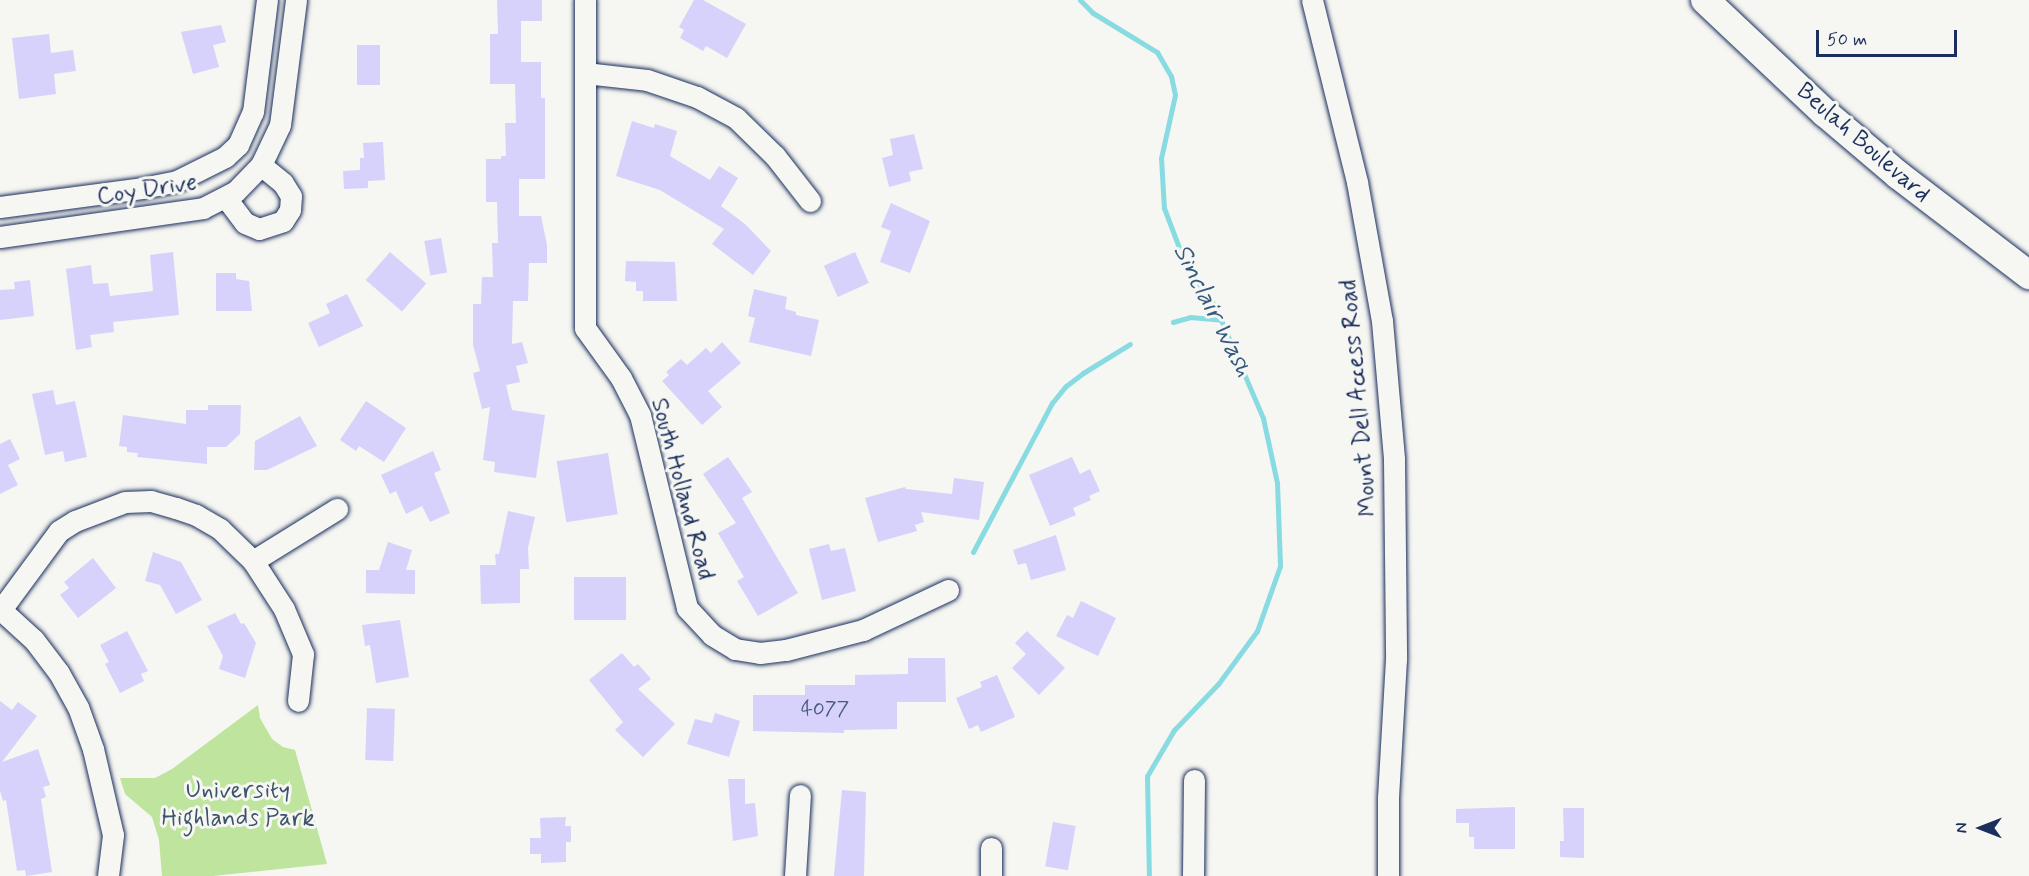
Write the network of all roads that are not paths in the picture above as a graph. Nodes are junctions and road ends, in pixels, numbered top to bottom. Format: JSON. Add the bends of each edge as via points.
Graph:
{"nodes":[{"id":1,"x":267,"y":0,"type":"edge"},
{"id":2,"x":296,"y":0,"type":"edge"},
{"id":3,"x":585,"y":0,"type":"edge"},
{"id":4,"x":1312,"y":0,"type":"edge"},
{"id":5,"x":1705,"y":0,"type":"edge"},
{"id":6,"x":585,"y":73,"type":"junction"},
{"id":7,"x":261,"y":165,"type":"junction"},
{"id":8,"x":226,"y":198,"type":"junction"},
{"id":9,"x":810,"y":201,"type":"dead end"},
{"id":10,"x":0,"y":207,"type":"edge"},
{"id":11,"x":0,"y":237,"type":"edge"},
{"id":12,"x":2029,"y":275,"type":"edge"},
{"id":13,"x":337,"y":509,"type":"dead end"},
{"id":14,"x":253,"y":561,"type":"junction"},
{"id":15,"x":948,"y":591,"type":"dead end"},
{"id":16,"x":0,"y":610,"type":"edge"},
{"id":17,"x":298,"y":701,"type":"dead end"},
{"id":18,"x":1194,"y":780,"type":"dead end"},
{"id":19,"x":800,"y":795,"type":"dead end"},
{"id":20,"x":991,"y":848,"type":"dead end"},
{"id":21,"x":108,"y":876,"type":"edge"},
{"id":22,"x":795,"y":876,"type":"edge"},
{"id":23,"x":991,"y":876,"type":"edge"},
{"id":24,"x":1193,"y":876,"type":"edge"},
{"id":25,"x":1388,"y":876,"type":"edge"}],
"edges":[{"from":1,"to":10,"type":"street","name":"Coy Drive","via":[[253,112],[238,145],[225,157],[177,181]]},
{"from":2,"to":7,"type":"street","name":"Coy Drive","via":[[285,104],[280,125]]},
{"from":3,"to":6,"type":"street","name":"South Holland Road"},
{"from":4,"to":25,"type":"street","name":"Mount Dell Access Road","via":[[1357,182],[1382,321],[1394,459],[1396,659]]},
{"from":5,"to":12,"type":"main road","name":"Beulah Boulevard","via":[[1825,113],[1973,235]]},
{"from":6,"to":9,"type":"street","via":[[646,80],[697,97],[736,118],[775,156]]},
{"from":6,"to":15,"type":"street","name":"South Holland Road","via":[[585,328],[621,378],[640,415],[687,608],[712,635],[735,649],[760,653],[863,630]]},
{"from":7,"to":8,"type":"street","name":"Coy Drive"},
{"from":7,"to":8,"type":"street","via":[[283,183],[291,196],[284,221],[259,229],[245,223]]},
{"from":8,"to":11,"type":"street","name":"Coy Drive","via":[[180,212]]},
{"from":13,"to":14,"type":"street"},
{"from":14,"to":16,"type":"street","via":[[220,529],[196,514],[151,501],[125,502],[59,531]]},
{"from":14,"to":17,"type":"street","via":[[284,609],[303,654]]},
{"from":16,"to":21,"type":"street","via":[[34,640],[78,707],[93,748],[113,836]]},
{"from":18,"to":24,"type":"street"},
{"from":19,"to":22,"type":"street"},
{"from":20,"to":23,"type":"street"}]}
